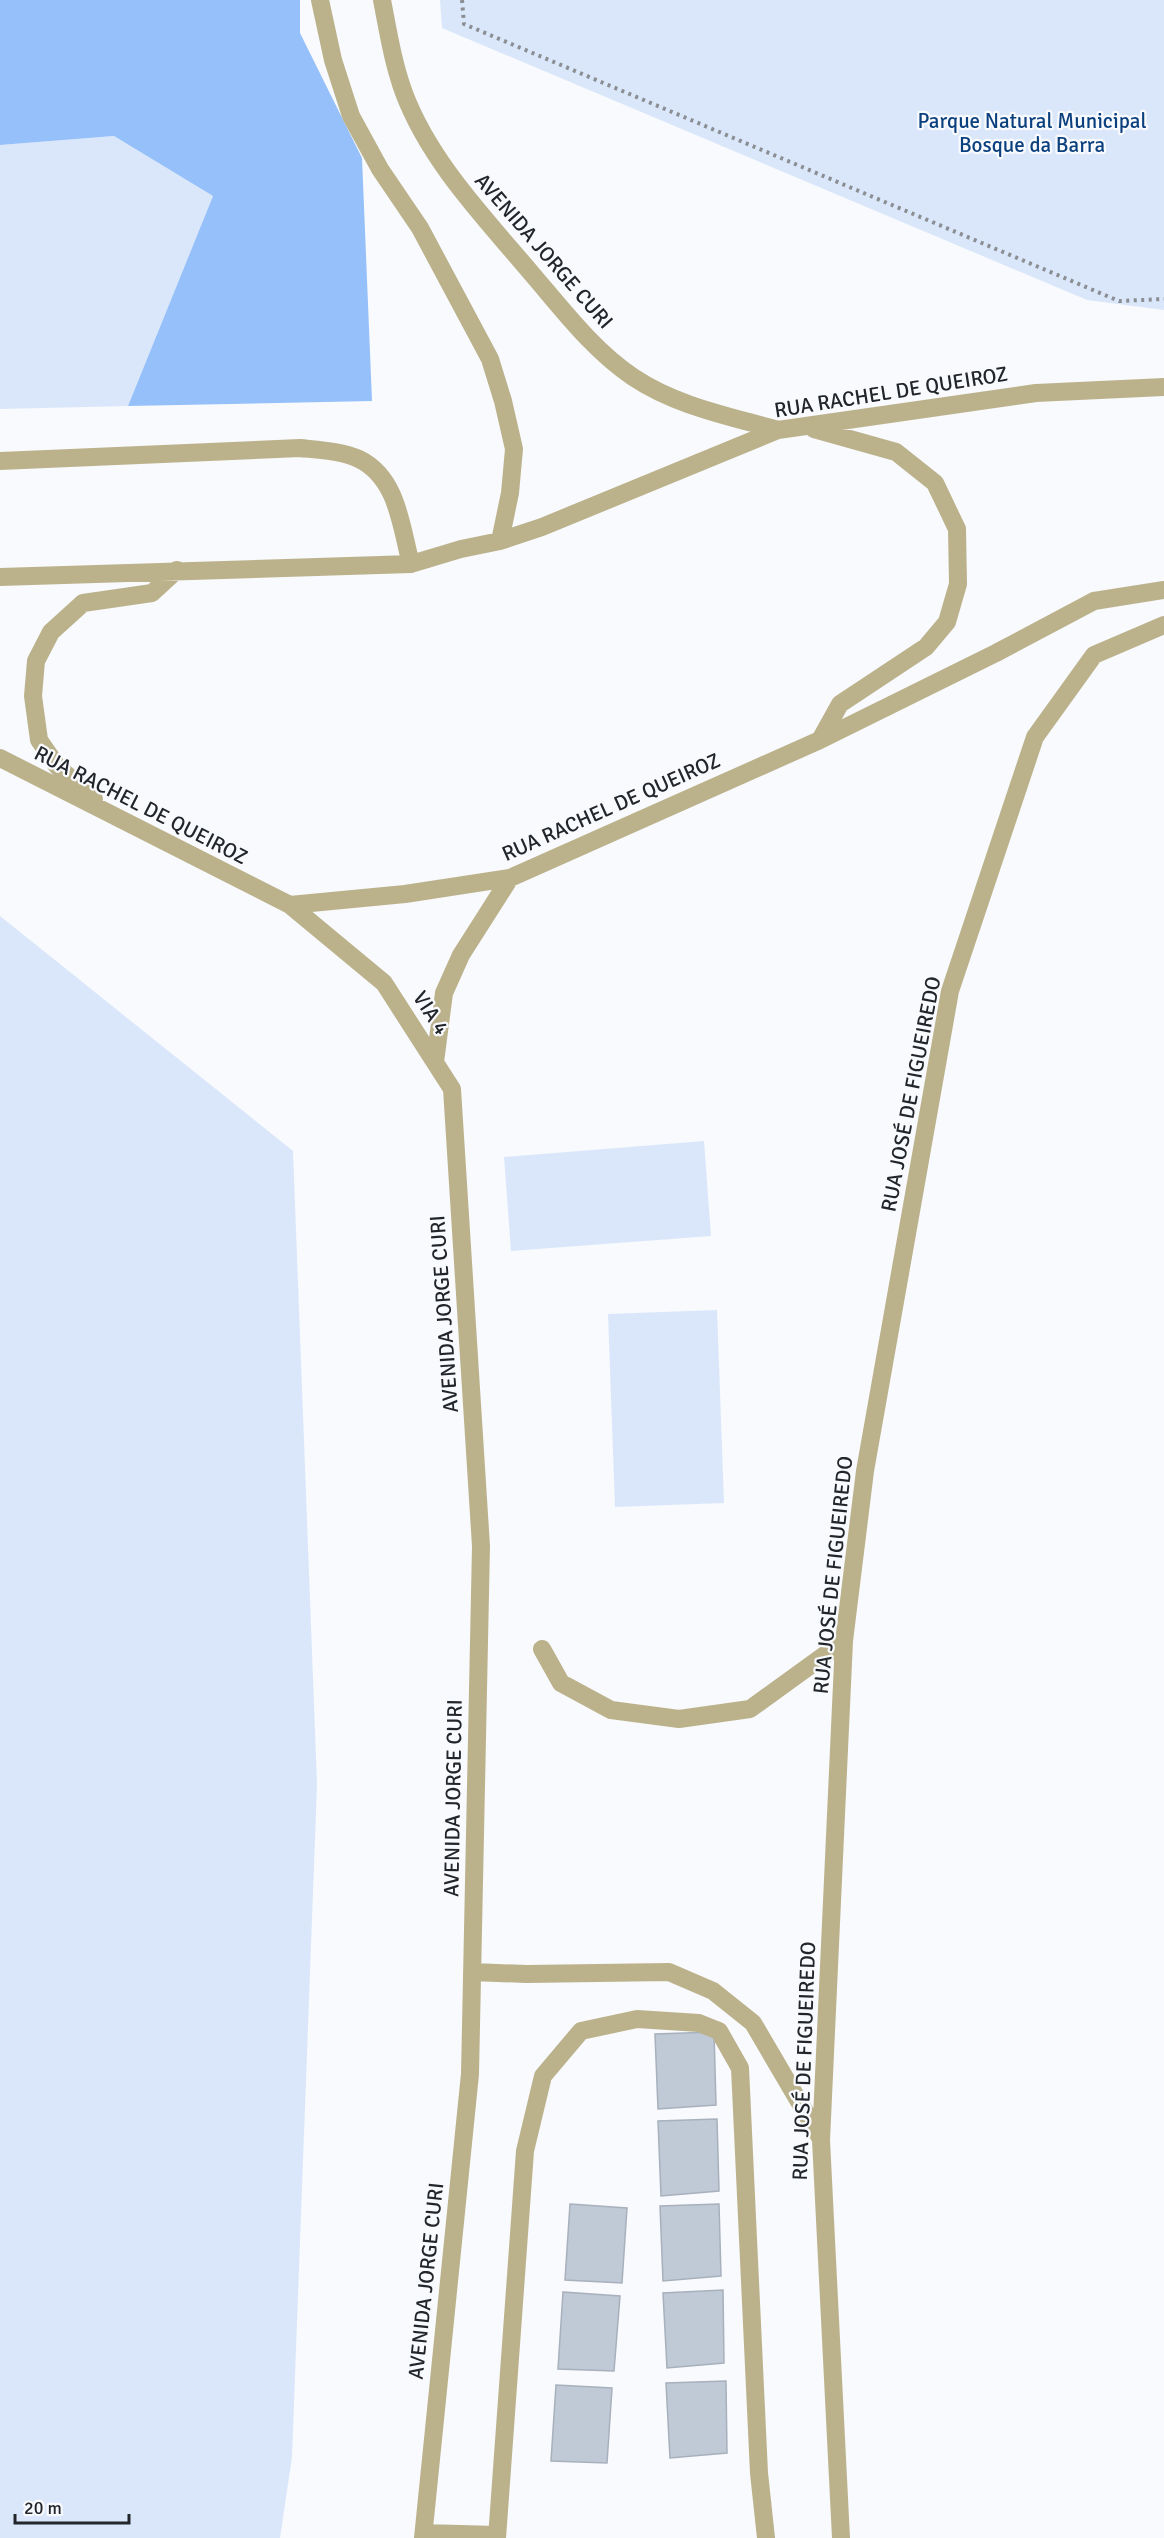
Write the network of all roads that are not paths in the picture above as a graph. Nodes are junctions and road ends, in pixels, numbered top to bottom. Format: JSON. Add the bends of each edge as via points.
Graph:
{"nodes":[{"id":1,"x":320,"y":0,"type":"edge"},
{"id":2,"x":381,"y":0,"type":"edge"},
{"id":3,"x":1164,"y":387,"type":"edge"},
{"id":4,"x":804,"y":426,"type":"junction"},
{"id":5,"x":778,"y":430,"type":"junction"},
{"id":6,"x":0,"y":461,"type":"edge"},
{"id":7,"x":500,"y":541,"type":"junction"},
{"id":8,"x":411,"y":564,"type":"junction"},
{"id":9,"x":177,"y":570,"type":"junction"},
{"id":10,"x":0,"y":577,"type":"edge"},
{"id":11,"x":1164,"y":590,"type":"edge"},
{"id":12,"x":1164,"y":625,"type":"edge"},
{"id":13,"x":820,"y":740,"type":"junction"},
{"id":14,"x":0,"y":758,"type":"edge"},
{"id":15,"x":112,"y":815,"type":"junction"},
{"id":16,"x":510,"y":878,"type":"junction"},
{"id":17,"x":290,"y":906,"type":"junction"},
{"id":18,"x":435,"y":1062,"type":"junction"},
{"id":19,"x":843,"y":1641,"type":"junction"},
{"id":20,"x":542,"y":1649,"type":"dead end"},
{"id":21,"x":472,"y":1972,"type":"junction"},
{"id":22,"x":821,"y":2139,"type":"junction"},
{"id":23,"x":423,"y":2536,"type":"edge"},
{"id":24,"x":497,"y":2536,"type":"edge"},
{"id":25,"x":766,"y":2538,"type":"edge"},
{"id":26,"x":841,"y":2538,"type":"edge"}],
"edges":[{"from":1,"to":7,"type":"street","via":[[351,116],[380,170],[420,228],[490,359],[514,449]]},
{"from":2,"to":5,"type":"street","name":"AVENIDA JORGE CURI","via":[[404,93],[441,162],[588,339],[633,378],[681,403]]},
{"from":3,"to":4,"type":"street","name":"RUA RACHEL DE QUEIROZ","via":[[1036,393]]},
{"from":4,"to":5,"type":"street","name":"RUA RACHEL DE QUEIROZ"},
{"from":4,"to":13,"type":"street","via":[[896,452],[936,483],[957,529],[958,584],[947,622],[926,647],[840,704]]},
{"from":5,"to":7,"type":"street","name":"RUA RACHEL DE QUEIROZ"},
{"from":6,"to":8,"type":"street","via":[[300,448],[359,459],[383,477],[395,502]]},
{"from":7,"to":8,"type":"street","name":"RUA RACHEL DE QUEIROZ"},
{"from":8,"to":9,"type":"street","name":"RUA RACHEL DE QUEIROZ"},
{"from":9,"to":10,"type":"street","name":"RUA RACHEL DE QUEIROZ"},
{"from":9,"to":15,"type":"street","via":[[152,593],[83,603],[51,632],[36,661],[33,696],[39,740],[57,766]]},
{"from":11,"to":13,"type":"street","name":"RUA RACHEL DE QUEIROZ","via":[[1094,601]]},
{"from":12,"to":19,"type":"street","name":"RUA JOSÉ DE FIGUEIREDO","via":[[1094,655],[1035,737],[950,991],[865,1471]]},
{"from":13,"to":16,"type":"street","name":"RUA RACHEL DE QUEIROZ"},
{"from":14,"to":15,"type":"street","name":"RUA RACHEL DE QUEIROZ"},
{"from":15,"to":17,"type":"street","name":"RUA RACHEL DE QUEIROZ"},
{"from":16,"to":17,"type":"street","name":"RUA RACHEL DE QUEIROZ"},
{"from":16,"to":18,"type":"street","name":"VIA 4","via":[[461,955],[444,993]]},
{"from":17,"to":18,"type":"street","name":"VIA 4","via":[[384,983]]},
{"from":18,"to":21,"type":"street","name":"AVENIDA JORGE CURI","via":[[452,1089],[481,1546]]},
{"from":19,"to":20,"type":"street","via":[[750,1709],[679,1719],[611,1710],[561,1683]]},
{"from":19,"to":22,"type":"street","name":"RUA JOSÉ DE FIGUEIREDO"},
{"from":21,"to":22,"type":"street","via":[[669,1972],[713,1992],[753,2023]]},
{"from":21,"to":23,"type":"street","name":"AVENIDA JORGE CURI","via":[[470,2074]]},
{"from":22,"to":26,"type":"street","name":"RUA JOSÉ DE FIGUEIREDO"},
{"from":23,"to":24,"type":"street"},
{"from":24,"to":25,"type":"street","via":[[525,2151],[543,2076],[581,2031],[637,2019],[699,2023],[718,2031],[740,2068],[759,2473]]}]}
